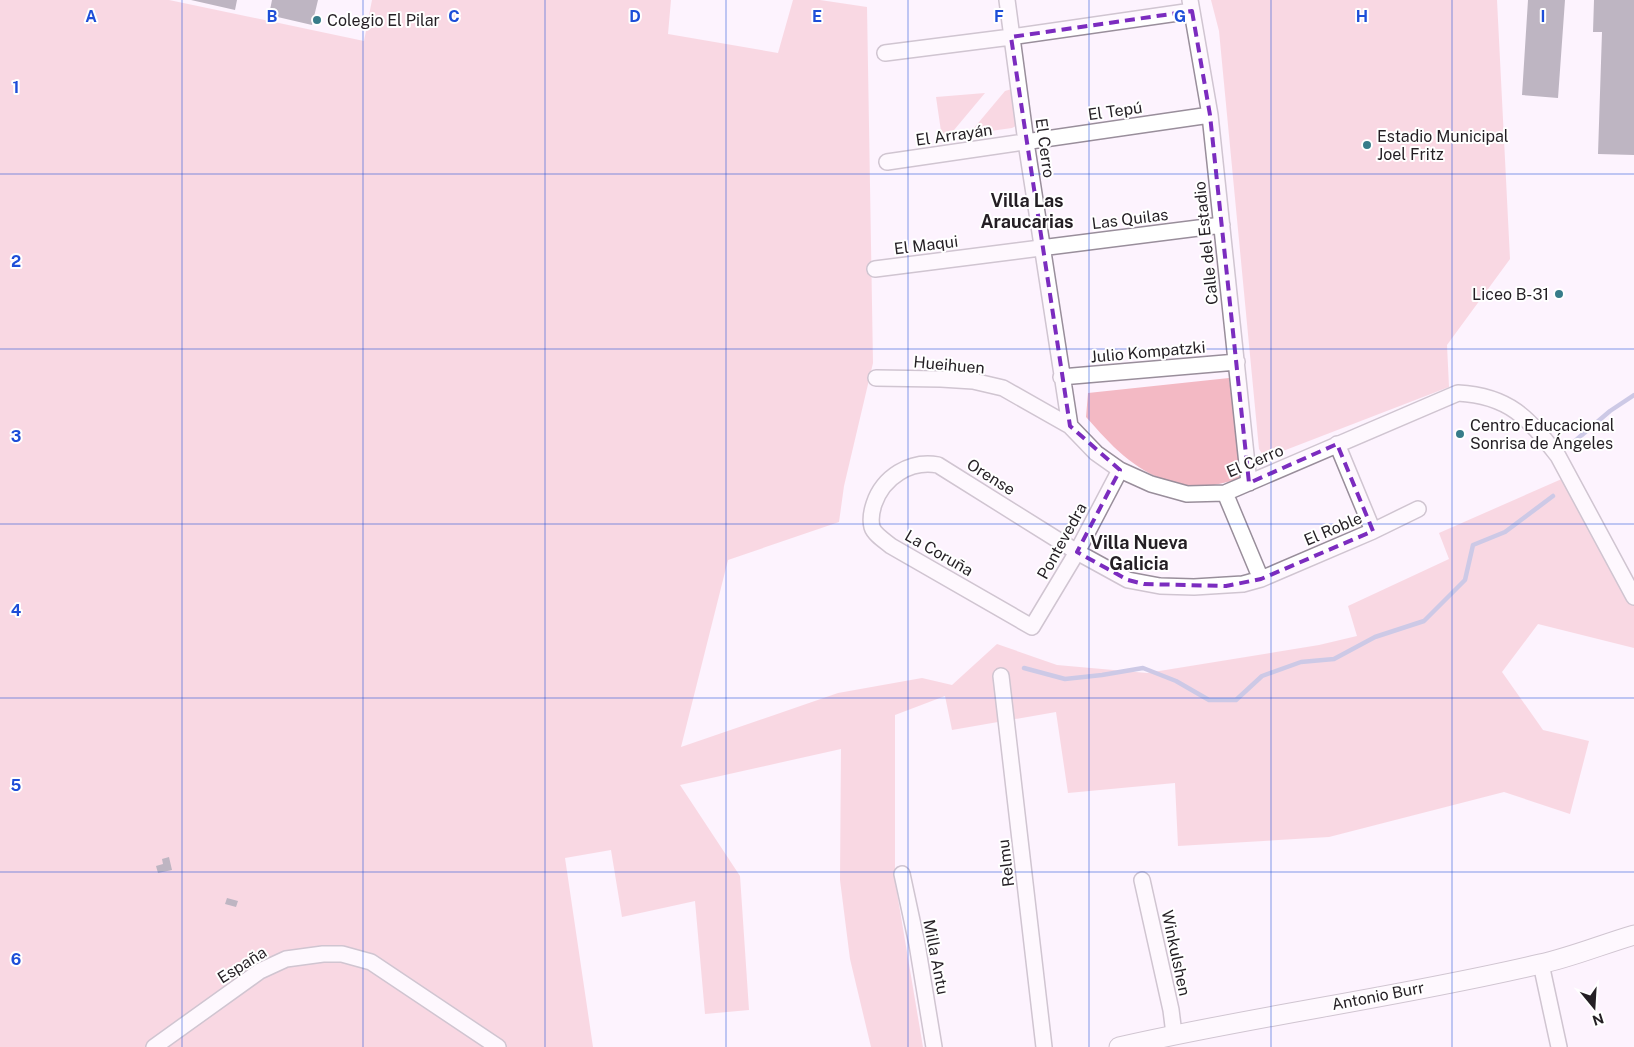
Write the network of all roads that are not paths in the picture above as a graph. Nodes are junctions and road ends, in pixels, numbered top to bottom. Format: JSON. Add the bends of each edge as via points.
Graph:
{"nodes":[{"id":1,"x":1007,"y":0,"type":"edge"},
{"id":2,"x":1191,"y":6,"type":"edge"},
{"id":3,"x":1011,"y":37,"type":"junction"},
{"id":4,"x":885,"y":53,"type":"dead end"},
{"id":5,"x":1210,"y":115,"type":"junction"},
{"id":6,"x":1026,"y":142,"type":"junction"},
{"id":7,"x":887,"y":162,"type":"dead end"},
{"id":8,"x":1222,"y":226,"type":"junction"},
{"id":9,"x":1042,"y":248,"type":"junction"},
{"id":10,"x":874,"y":269,"type":"dead end"},
{"id":11,"x":1237,"y":362,"type":"junction"},
{"id":12,"x":1061,"y":377,"type":"junction"},
{"id":13,"x":876,"y":378,"type":"dead end"},
{"id":14,"x":1070,"y":426,"type":"junction"},
{"id":15,"x":1337,"y":444,"type":"junction"},
{"id":16,"x":1120,"y":470,"type":"junction"},
{"id":17,"x":1249,"y":483,"type":"junction"},
{"id":18,"x":883,"y":485,"type":"joint"},
{"id":19,"x":1225,"y":493,"type":"junction"},
{"id":20,"x":1418,"y":509,"type":"dead end"},
{"id":21,"x":1373,"y":531,"type":"junction"},
{"id":22,"x":1078,"y":552,"type":"junction"},
{"id":23,"x":1260,"y":580,"type":"junction"},
{"id":24,"x":1634,"y":597,"type":"edge"},
{"id":25,"x":1032,"y":627,"type":"joint"},
{"id":26,"x":1001,"y":676,"type":"dead end"},
{"id":27,"x":902,"y":874,"type":"dead end"},
{"id":28,"x":1142,"y":880,"type":"dead end"},
{"id":29,"x":1634,"y":935,"type":"edge"},
{"id":30,"x":1542,"y":964,"type":"junction"},
{"id":31,"x":1174,"y":1034,"type":"junction"},
{"id":32,"x":493,"y":1044,"type":"edge"},
{"id":33,"x":154,"y":1047,"type":"edge"},
{"id":34,"x":934,"y":1047,"type":"edge"},
{"id":35,"x":1044,"y":1047,"type":"edge"},
{"id":36,"x":1119,"y":1047,"type":"edge"},
{"id":37,"x":1559,"y":1047,"type":"edge"}],
"edges":[{"from":1,"to":3,"type":"street","name":"El Cerro"},
{"from":2,"to":3,"type":"street"},
{"from":2,"to":5,"type":"street","name":"Calle del Estadio"},
{"from":3,"to":4,"type":"street"},
{"from":3,"to":6,"type":"street","name":"El Cerro"},
{"from":5,"to":6,"type":"street","name":"El Tepú"},
{"from":5,"to":8,"type":"street","name":"Calle del Estadio"},
{"from":6,"to":7,"type":"street","name":"El Arrayán"},
{"from":6,"to":9,"type":"street","name":"El Cerro"},
{"from":8,"to":9,"type":"street","name":"Las Quilas"},
{"from":8,"to":11,"type":"street","name":"Calle del Estadio"},
{"from":9,"to":10,"type":"street","name":"El Maqui"},
{"from":9,"to":12,"type":"street","name":"El Cerro"},
{"from":11,"to":12,"type":"street","name":"Julio Kompatzki"},
{"from":11,"to":17,"type":"street","name":"Calle del Estadio"},
{"from":12,"to":14,"type":"street","name":"El Cerro"},
{"from":13,"to":14,"type":"street","name":"Hueihuen","via":[[941,378],[1003,388]]},
{"from":14,"to":16,"type":"street","name":"El Cerro","via":[[1096,453]]},
{"from":15,"to":17,"type":"street","name":"El Cerro"},
{"from":15,"to":21,"type":"street"},
{"from":15,"to":24,"type":"street","name":"El Cerro","via":[[1458,393],[1479,394],[1511,407],[1529,422],[1558,456]]},
{"from":16,"to":19,"type":"street","name":"El Cerro","via":[[1150,484],[1187,494]]},
{"from":16,"to":22,"type":"street","name":"Pontevedra"},
{"from":17,"to":19,"type":"street","name":"El Cerro"},
{"from":18,"to":22,"type":"street","name":"Orense","via":[[908,468],[922,464],[938,465]]},
{"from":18,"to":25,"type":"street","name":"La Coruña","via":[[873,508],[871,520],[874,531],[891,546]]},
{"from":19,"to":23,"type":"street"},
{"from":20,"to":21,"type":"street","name":"El Roble"},
{"from":21,"to":23,"type":"street","name":"El Roble"},
{"from":22,"to":23,"type":"street","name":"El Roble","via":[[1128,580],[1144,584],[1194,587]]},
{"from":22,"to":25,"type":"street","name":"Pontevedra"},
{"from":26,"to":35,"type":"street","name":"Relmu"},
{"from":27,"to":34,"type":"street","name":"Milla Antu"},
{"from":28,"to":31,"type":"street","name":"Winkulshen"},
{"from":29,"to":30,"type":"street","name":"Antonio Burr"},
{"from":30,"to":31,"type":"street","name":"Antonio Burr"},
{"from":30,"to":37,"type":"street"},
{"from":31,"to":36,"type":"street","name":"Antonio Burr"},
{"from":32,"to":33,"type":"street","name":"España","via":[[371,962],[342,954],[323,954],[286,960],[260,971]]}]}
